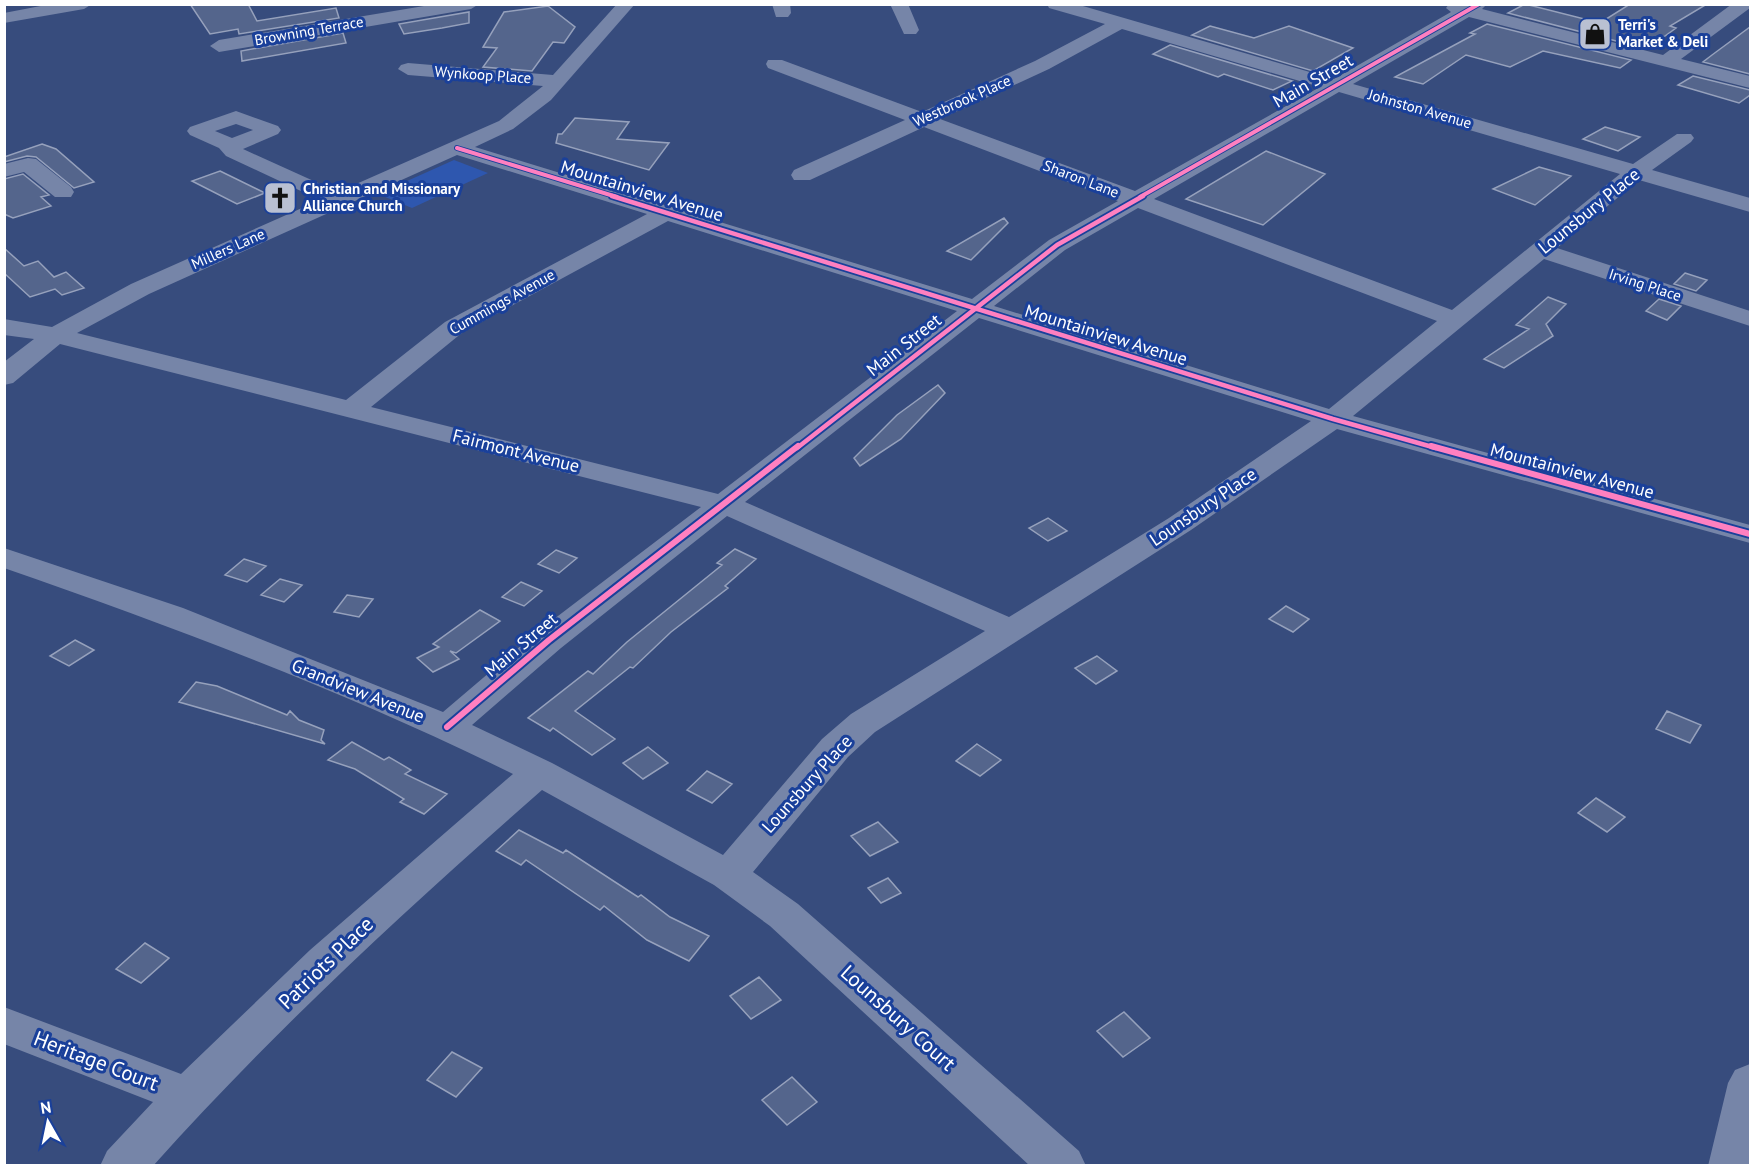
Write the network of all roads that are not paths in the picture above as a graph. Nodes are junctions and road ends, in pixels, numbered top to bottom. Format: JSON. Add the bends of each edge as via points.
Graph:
{"nodes":[{"id":1,"x":84,"y":4,"type":"edge"},
{"id":2,"x":471,"y":4,"type":"edge"},
{"id":3,"x":627,"y":4,"type":"edge"},
{"id":4,"x":899,"y":4,"type":"edge"},
{"id":5,"x":1055,"y":4,"type":"edge"},
{"id":6,"x":1443,"y":4,"type":"edge"},
{"id":7,"x":1744,"y":4,"type":"edge"},
{"id":8,"x":1473,"y":8,"type":"edge"},
{"id":9,"x":4,"y":18,"type":"edge"},
{"id":10,"x":1120,"y":23,"type":"junction"},
{"id":11,"x":910,"y":30,"type":"dead end"},
{"id":12,"x":219,"y":46,"type":"dead end"},
{"id":13,"x":1668,"y":60,"type":"junction"},
{"id":14,"x":775,"y":64,"type":"dead end"},
{"id":15,"x":408,"y":69,"type":"dead end"},
{"id":16,"x":559,"y":81,"type":"junction"},
{"id":17,"x":1750,"y":82,"type":"edge"},
{"id":18,"x":1336,"y":85,"type":"junction"},
{"id":19,"x":922,"y":119,"type":"junction"},
{"id":20,"x":1684,"y":138,"type":"dead end"},
{"id":21,"x":229,"y":147,"type":"dead end"},
{"id":22,"x":457,"y":148,"type":"junction"},
{"id":23,"x":4,"y":171,"type":"edge"},
{"id":24,"x":1638,"y":171,"type":"junction"},
{"id":25,"x":802,"y":176,"type":"dead end"},
{"id":26,"x":63,"y":192,"type":"dead end"},
{"id":27,"x":337,"y":200,"type":"junction"},
{"id":28,"x":1136,"y":200,"type":"junction"},
{"id":29,"x":1750,"y":205,"type":"edge"},
{"id":30,"x":664,"y":214,"type":"junction"},
{"id":31,"x":1540,"y":250,"type":"junction"},
{"id":32,"x":974,"y":310,"type":"junction"},
{"id":33,"x":1454,"y":319,"type":"junction"},
{"id":34,"x":1750,"y":319,"type":"edge"},
{"id":35,"x":4,"y":327,"type":"edge"},
{"id":36,"x":54,"y":335,"type":"junction"},
{"id":37,"x":4,"y":377,"type":"edge"},
{"id":38,"x":352,"y":409,"type":"junction"},
{"id":39,"x":1333,"y":419,"type":"junction"},
{"id":40,"x":724,"y":504,"type":"junction"},
{"id":41,"x":1750,"y":534,"type":"edge"},
{"id":42,"x":4,"y":557,"type":"edge"},
{"id":43,"x":1010,"y":630,"type":"junction"},
{"id":44,"x":447,"y":727,"type":"junction"},
{"id":45,"x":539,"y":772,"type":"junction"},
{"id":46,"x":728,"y":875,"type":"junction"},
{"id":47,"x":4,"y":1025,"type":"edge"},
{"id":48,"x":1750,"y":1083,"type":"edge"},
{"id":49,"x":187,"y":1096,"type":"junction"},
{"id":50,"x":123,"y":1166,"type":"edge"},
{"id":51,"x":1063,"y":1166,"type":"edge"},
{"id":52,"x":1731,"y":1166,"type":"edge"}],
"edges":[{"from":1,"to":9,"type":"street"},
{"from":2,"to":12,"type":"street","name":"Browning Terrace"},
{"from":3,"to":16,"type":"street","name":"Millers Lane"},
{"from":4,"to":11,"type":"street"},
{"from":5,"to":10,"type":"street","name":"Johnston Avenue"},
{"from":6,"to":8,"type":"street"},
{"from":7,"to":13,"type":"street"},
{"from":8,"to":13,"type":"street"},
{"from":8,"to":18,"type":"street","name":"Main Street"},
{"from":10,"to":18,"type":"street","name":"Johnston Avenue"},
{"from":10,"to":19,"type":"street","name":"Westbrook Place","via":[[1042,65]]},
{"from":13,"to":17,"type":"street"},
{"from":14,"to":19,"type":"street","name":"Sharon Lane"},
{"from":15,"to":16,"type":"street","name":"Wynkoop Place"},
{"from":16,"to":22,"type":"street","name":"Millers Lane","via":[[530,109],[506,125]]},
{"from":18,"to":24,"type":"street","name":"Johnston Avenue"},
{"from":18,"to":28,"type":"street","name":"Main Street"},
{"from":19,"to":25,"type":"street","name":"Westbrook Place"},
{"from":19,"to":28,"type":"street","name":"Sharon Lane"},
{"from":20,"to":24,"type":"street","name":"Lounsbury Place"},
{"from":21,"to":27,"type":"street"},
{"from":22,"to":27,"type":"street","name":"Millers Lane"},
{"from":22,"to":30,"type":"street","name":"Mountainview Avenue"},
{"from":23,"to":26,"type":"street","via":[[28,164]]},
{"from":24,"to":29,"type":"street","name":"Johnston Avenue"},
{"from":24,"to":31,"type":"street","name":"Lounsbury Place"},
{"from":27,"to":36,"type":"street","name":"Millers Lane","via":[[140,289]]},
{"from":28,"to":32,"type":"street","name":"Main Street","via":[[1057,245]]},
{"from":28,"to":33,"type":"street","name":"Sharon Lane"},
{"from":30,"to":32,"type":"street","name":"Mountainview Avenue"},
{"from":30,"to":38,"type":"street","name":"Cummings Avenue","via":[[454,327]]},
{"from":31,"to":33,"type":"street","name":"Lounsbury Place"},
{"from":31,"to":34,"type":"street","name":"Irving Place"},
{"from":32,"to":39,"type":"street","name":"Mountainview Avenue"},
{"from":32,"to":40,"type":"street","name":"Main Street"},
{"from":33,"to":39,"type":"street","name":"Lounsbury Place"},
{"from":35,"to":36,"type":"street","name":"Fairmont Avenue"},
{"from":36,"to":37,"type":"street","name":"Millers Lane"},
{"from":36,"to":38,"type":"street","name":"Fairmont Avenue"},
{"from":38,"to":40,"type":"street","name":"Fairmont Avenue"},
{"from":39,"to":41,"type":"street","name":"Mountainview Avenue"},
{"from":39,"to":43,"type":"street","name":"Lounsbury Place","via":[[1180,524]]},
{"from":40,"to":43,"type":"street","name":"Fairmont Avenue"},
{"from":40,"to":44,"type":"street","name":"Main Street","via":[[549,640]]},
{"from":42,"to":44,"type":"street","name":"Grandview Avenue","via":[[172,615]]},
{"from":43,"to":46,"type":"street","name":"Lounsbury Place","via":[[863,723],[835,748]]},
{"from":44,"to":45,"type":"street","name":"Grandview Avenue"},
{"from":45,"to":46,"type":"street","name":"Grandview Avenue"},
{"from":45,"to":49,"type":"street","name":"Patriots Place","via":[[426,868]]},
{"from":46,"to":51,"type":"street","name":"Lounsbury Court","via":[[784,915]]},
{"from":47,"to":49,"type":"street","name":"Heritage Court"},
{"from":48,"to":52,"type":"street"},
{"from":49,"to":50,"type":"street","name":"Patriots Place"}]}
